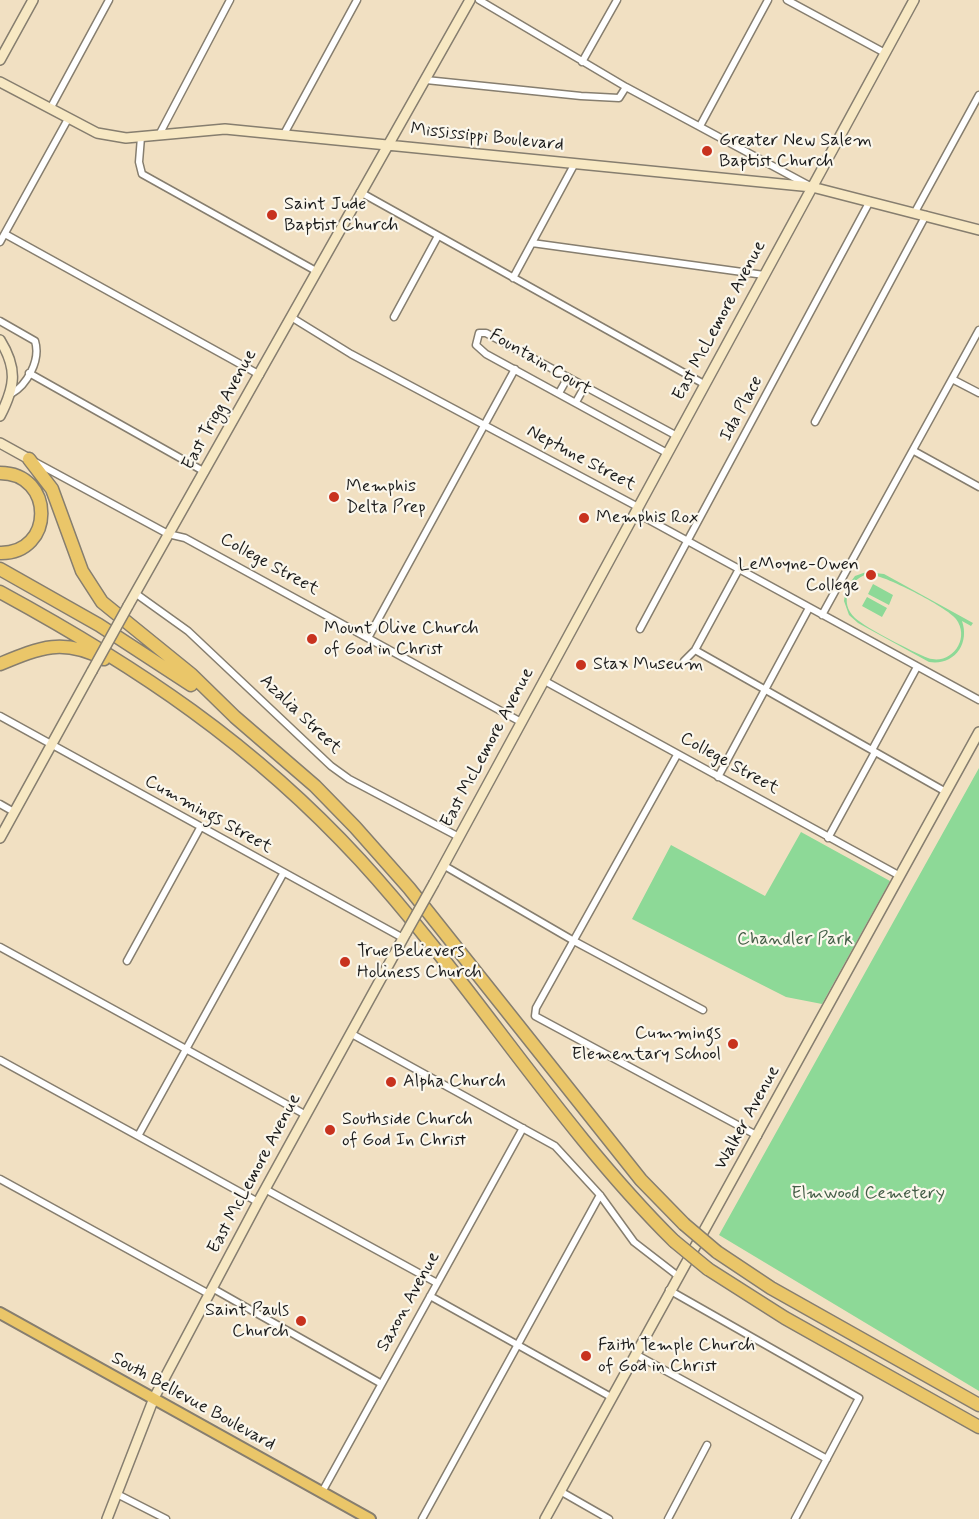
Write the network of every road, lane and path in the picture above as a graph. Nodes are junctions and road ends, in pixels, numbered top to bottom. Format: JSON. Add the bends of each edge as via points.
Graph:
{"nodes":[{"id":1,"x":33,"y":0,"type":"edge"},
{"id":2,"x":109,"y":0,"type":"edge"},
{"id":3,"x":230,"y":0,"type":"edge"},
{"id":4,"x":357,"y":0,"type":"edge"},
{"id":5,"x":470,"y":0,"type":"edge"},
{"id":6,"x":479,"y":0,"type":"edge"},
{"id":7,"x":617,"y":0,"type":"edge"},
{"id":8,"x":768,"y":0,"type":"edge"},
{"id":9,"x":787,"y":0,"type":"edge"},
{"id":10,"x":914,"y":0,"type":"edge"},
{"id":11,"x":885,"y":53,"type":"junction"},
{"id":12,"x":0,"y":60,"type":"edge"},
{"id":13,"x":582,"y":62,"type":"junction"},
{"id":14,"x":426,"y":80,"type":"junction"},
{"id":15,"x":0,"y":82,"type":"edge"},
{"id":16,"x":626,"y":87,"type":"junction"},
{"id":17,"x":979,"y":96,"type":"edge"},
{"id":18,"x":50,"y":109,"type":"junction"},
{"id":19,"x":68,"y":119,"type":"junction"},
{"id":20,"x":700,"y":126,"type":"junction"},
{"id":21,"x":284,"y":134,"type":"junction"},
{"id":22,"x":159,"y":135,"type":"junction"},
{"id":23,"x":141,"y":137,"type":"junction"},
{"id":24,"x":389,"y":143,"type":"junction"},
{"id":25,"x":574,"y":165,"type":"junction"},
{"id":26,"x":812,"y":187,"type":"junction"},
{"id":27,"x":360,"y":192,"type":"junction"},
{"id":28,"x":870,"y":201,"type":"junction"},
{"id":29,"x":915,"y":212,"type":"junction"},
{"id":30,"x":926,"y":215,"type":"junction"},
{"id":31,"x":979,"y":230,"type":"edge"},
{"id":32,"x":5,"y":234,"type":"junction"},
{"id":33,"x":438,"y":236,"type":"junction"},
{"id":34,"x":0,"y":242,"type":"edge"},
{"id":35,"x":532,"y":243,"type":"junction"},
{"id":36,"x":316,"y":271,"type":"junction"},
{"id":37,"x":764,"y":275,"type":"junction"},
{"id":38,"x":513,"y":278,"type":"junction"},
{"id":39,"x":291,"y":317,"type":"junction"},
{"id":40,"x":393,"y":317,"type":"dead end"},
{"id":41,"x":0,"y":321,"type":"edge"},
{"id":42,"x":979,"y":330,"type":"edge"},
{"id":43,"x":0,"y":340,"type":"edge"},
{"id":44,"x":515,"y":369,"type":"junction"},
{"id":45,"x":29,"y":373,"type":"junction"},
{"id":46,"x":260,"y":375,"type":"junction"},
{"id":47,"x":568,"y":377,"type":"junction"},
{"id":48,"x":952,"y":379,"type":"junction"},
{"id":49,"x":704,"y":384,"type":"junction"},
{"id":50,"x":585,"y":386,"type":"junction"},
{"id":51,"x":559,"y":393,"type":"junction"},
{"id":52,"x":979,"y":393,"type":"edge"},
{"id":53,"x":11,"y":394,"type":"junction"},
{"id":54,"x":576,"y":402,"type":"junction"},
{"id":55,"x":0,"y":416,"type":"edge"},
{"id":56,"x":815,"y":422,"type":"dead end"},
{"id":57,"x":485,"y":425,"type":"junction"},
{"id":58,"x":676,"y":436,"type":"junction"},
{"id":59,"x":0,"y":443,"type":"edge"},
{"id":60,"x":914,"y":451,"type":"junction"},
{"id":61,"x":667,"y":453,"type":"junction"},
{"id":62,"x":29,"y":459,"type":"junction"},
{"id":63,"x":205,"y":472,"type":"junction"},
{"id":64,"x":0,"y":473,"type":"edge"},
{"id":65,"x":979,"y":487,"type":"edge"},
{"id":66,"x":638,"y":507,"type":"junction"},
{"id":67,"x":168,"y":534,"type":"junction"},
{"id":68,"x":688,"y":541,"type":"junction"},
{"id":69,"x":0,"y":553,"type":"edge"},
{"id":70,"x":0,"y":569,"type":"edge"},
{"id":71,"x":739,"y":569,"type":"junction"},
{"id":72,"x":0,"y":592,"type":"edge"},
{"id":73,"x":135,"y":593,"type":"junction"},
{"id":74,"x":809,"y":608,"type":"junction"},
{"id":75,"x":822,"y":615,"type":"junction"},
{"id":76,"x":640,"y":629,"type":"dead end"},
{"id":77,"x":368,"y":638,"type":"junction"},
{"id":78,"x":694,"y":650,"type":"junction"},
{"id":79,"x":684,"y":661,"type":"dead end"},
{"id":80,"x":0,"y":664,"type":"edge"},
{"id":81,"x":917,"y":667,"type":"junction"},
{"id":82,"x":136,"y":670,"type":"junction"},
{"id":83,"x":543,"y":680,"type":"junction"},
{"id":84,"x":765,"y":691,"type":"junction"},
{"id":85,"x":979,"y":700,"type":"edge"},
{"id":86,"x":231,"y":713,"type":"junction"},
{"id":87,"x":0,"y":716,"type":"edge"},
{"id":88,"x":521,"y":722,"type":"junction"},
{"id":89,"x":979,"y":732,"type":"edge"},
{"id":90,"x":50,"y":745,"type":"junction"},
{"id":91,"x":873,"y":751,"type":"junction"},
{"id":92,"x":677,"y":755,"type":"junction"},
{"id":93,"x":718,"y":777,"type":"junction"},
{"id":94,"x":945,"y":792,"type":"junction"},
{"id":95,"x":0,"y":804,"type":"edge"},
{"id":96,"x":14,"y":812,"type":"junction"},
{"id":97,"x":200,"y":828,"type":"junction"},
{"id":98,"x":459,"y":837,"type":"junction"},
{"id":99,"x":0,"y":838,"type":"edge"},
{"id":100,"x":828,"y":838,"type":"junction"},
{"id":101,"x":443,"y":866,"type":"junction"},
{"id":102,"x":283,"y":874,"type":"junction"},
{"id":103,"x":900,"y":876,"type":"junction"},
{"id":104,"x":404,"y":936,"type":"junction"},
{"id":105,"x":574,"y":941,"type":"junction"},
{"id":106,"x":0,"y":947,"type":"edge"},
{"id":107,"x":127,"y":961,"type":"dead end"},
{"id":108,"x":703,"y":1010,"type":"dead end"},
{"id":109,"x":350,"y":1033,"type":"junction"},
{"id":110,"x":186,"y":1049,"type":"junction"},
{"id":111,"x":0,"y":1060,"type":"edge"},
{"id":112,"x":306,"y":1115,"type":"junction"},
{"id":113,"x":523,"y":1128,"type":"junction"},
{"id":114,"x":138,"y":1136,"type":"junction"},
{"id":115,"x":758,"y":1136,"type":"junction"},
{"id":116,"x":0,"y":1179,"type":"edge"},
{"id":117,"x":265,"y":1189,"type":"junction"},
{"id":118,"x":600,"y":1195,"type":"junction"},
{"id":119,"x":258,"y":1202,"type":"junction"},
{"id":120,"x":678,"y":1276,"type":"junction"},
{"id":121,"x":437,"y":1283,"type":"junction"},
{"id":122,"x":669,"y":1290,"type":"junction"},
{"id":123,"x":211,"y":1291,"type":"junction"},
{"id":124,"x":430,"y":1296,"type":"junction"},
{"id":125,"x":0,"y":1313,"type":"edge"},
{"id":126,"x":518,"y":1346,"type":"junction"},
{"id":127,"x":635,"y":1354,"type":"junction"},
{"id":128,"x":380,"y":1383,"type":"junction"},
{"id":129,"x":611,"y":1397,"type":"junction"},
{"id":130,"x":154,"y":1398,"type":"junction"},
{"id":131,"x":979,"y":1405,"type":"edge"},
{"id":132,"x":979,"y":1427,"type":"edge"},
{"id":133,"x":707,"y":1445,"type":"dead end"},
{"id":134,"x":827,"y":1459,"type":"junction"},
{"id":135,"x":560,"y":1491,"type":"junction"},
{"id":136,"x":322,"y":1492,"type":"junction"},
{"id":137,"x":117,"y":1494,"type":"junction"},
{"id":138,"x":107,"y":1519,"type":"edge"},
{"id":139,"x":166,"y":1519,"type":"edge"},
{"id":140,"x":370,"y":1519,"type":"edge"},
{"id":141,"x":422,"y":1519,"type":"edge"},
{"id":142,"x":545,"y":1519,"type":"edge"},
{"id":143,"x":609,"y":1519,"type":"edge"},
{"id":144,"x":668,"y":1519,"type":"edge"},
{"id":145,"x":795,"y":1519,"type":"edge"}],
"edges":[{"from":1,"to":12,"type":"main road"},
{"from":2,"to":18,"type":"street"},
{"from":3,"to":22,"type":"street"},
{"from":4,"to":21,"type":"street"},
{"from":5,"to":14,"type":"main road","name":"East Trigg Avenue"},
{"from":6,"to":13,"type":"street"},
{"from":7,"to":13,"type":"street"},
{"from":8,"to":20,"type":"street"},
{"from":9,"to":11,"type":"street"},
{"from":10,"to":11,"type":"main road","name":"East McLemore Avenue"},
{"from":11,"to":26,"type":"main road","name":"East McLemore Avenue"},
{"from":13,"to":16,"type":"street"},
{"from":14,"to":16,"type":"street","via":[[608,98],[619,98]]},
{"from":14,"to":24,"type":"main road","name":"East Trigg Avenue"},
{"from":15,"to":18,"type":"main road","name":"Mississippi Boulevard"},
{"from":16,"to":20,"type":"street"},
{"from":17,"to":29,"type":"street"},
{"from":18,"to":19,"type":"main road","name":"Mississippi Boulevard"},
{"from":19,"to":23,"type":"main road","name":"Mississippi Boulevard","via":[[97,133]]},
{"from":19,"to":32,"type":"street"},
{"from":20,"to":26,"type":"street"},
{"from":21,"to":22,"type":"main road","name":"Mississippi Boulevard","via":[[225,129]]},
{"from":21,"to":24,"type":"main road","name":"Mississippi Boulevard"},
{"from":22,"to":23,"type":"main road","name":"Mississippi Boulevard"},
{"from":23,"to":36,"type":"street","via":[[142,174]]},
{"from":24,"to":25,"type":"main road","name":"Mississippi Boulevard"},
{"from":24,"to":27,"type":"main road","name":"East Trigg Avenue"},
{"from":25,"to":26,"type":"main road","name":"Mississippi Boulevard"},
{"from":25,"to":35,"type":"street"},
{"from":26,"to":28,"type":"main road","name":"Mississippi Boulevard"},
{"from":26,"to":37,"type":"main road","name":"East McLemore Avenue"},
{"from":27,"to":33,"type":"street"},
{"from":27,"to":36,"type":"main road","name":"East Trigg Avenue"},
{"from":28,"to":29,"type":"main road","name":"Mississippi Boulevard"},
{"from":28,"to":68,"type":"street","name":"Ida Place"},
{"from":29,"to":30,"type":"main road","name":"Mississippi Boulevard"},
{"from":30,"to":31,"type":"main road","name":"Mississippi Boulevard"},
{"from":30,"to":56,"type":"street"},
{"from":32,"to":34,"type":"street"},
{"from":32,"to":46,"type":"street"},
{"from":33,"to":38,"type":"street"},
{"from":33,"to":40,"type":"street"},
{"from":35,"to":37,"type":"street"},
{"from":35,"to":38,"type":"street"},
{"from":36,"to":39,"type":"main road","name":"East Trigg Avenue"},
{"from":37,"to":49,"type":"main road","name":"East McLemore Avenue"},
{"from":38,"to":49,"type":"street"},
{"from":39,"to":46,"type":"main road","name":"East Trigg Avenue"},
{"from":39,"to":57,"type":"street","name":"Neptune Street","via":[[351,354]]},
{"from":41,"to":45,"type":"street","via":[[35,341],[38,350]]},
{"from":42,"to":48,"type":"street"},
{"from":43,"to":53,"type":"main road","via":[[10,359]]},
{"from":44,"to":47,"type":"street","name":"Fountain Court","via":[[478,349],[480,333]]},
{"from":44,"to":51,"type":"street","name":"Fountain Court"},
{"from":44,"to":57,"type":"street"},
{"from":45,"to":53,"type":"street","via":[[22,388]]},
{"from":45,"to":63,"type":"street"},
{"from":46,"to":63,"type":"main road","name":"East Trigg Avenue"},
{"from":47,"to":50,"type":"street","name":"Fountain Court"},
{"from":47,"to":51,"type":"street"},
{"from":48,"to":52,"type":"street"},
{"from":48,"to":60,"type":"street"},
{"from":49,"to":58,"type":"main road","name":"East McLemore Avenue"},
{"from":50,"to":54,"type":"street"},
{"from":50,"to":58,"type":"street","name":"Fountain Court"},
{"from":51,"to":54,"type":"street","name":"Fountain Court"},
{"from":53,"to":55,"type":"main road"},
{"from":54,"to":61,"type":"street","name":"Fountain Court"},
{"from":57,"to":66,"type":"street","name":"Neptune Street"},
{"from":57,"to":77,"type":"street"},
{"from":58,"to":61,"type":"main road","name":"East McLemore Avenue"},
{"from":59,"to":62,"type":"main road","name":"College Street"},
{"from":60,"to":65,"type":"street"},
{"from":60,"to":75,"type":"street"},
{"from":61,"to":66,"type":"main road","name":"East McLemore Avenue"},
{"from":62,"to":67,"type":"street","name":"College Street"},
{"from":62,"to":86,"type":"highway","via":[[56,498],[82,571],[96,594]]},
{"from":63,"to":67,"type":"main road","name":"East Trigg Avenue"},
{"from":64,"to":69,"type":"highway","via":[[27,482],[42,508],[40,527],[30,542],[15,551]]},
{"from":66,"to":68,"type":"street","name":"Neptune Street","via":[[640,515]]},
{"from":66,"to":83,"type":"main road","name":"East McLemore Avenue"},
{"from":67,"to":73,"type":"main road","name":"East Trigg Avenue"},
{"from":67,"to":77,"type":"street","name":"College Street","via":[[185,538]]},
{"from":68,"to":71,"type":"street","name":"Neptune Street"},
{"from":68,"to":76,"type":"street","name":"Ida Place"},
{"from":70,"to":86,"type":"highway","via":[[132,644]]},
{"from":71,"to":74,"type":"street","name":"Neptune Street"},
{"from":71,"to":78,"type":"street"},
{"from":72,"to":82,"type":"highway"},
{"from":73,"to":90,"type":"main road","name":"East Trigg Avenue","bridge":true},
{"from":73,"to":98,"type":"street","name":"Azalia Street","via":[[188,631],[331,766]]},
{"from":74,"to":75,"type":"street","name":"Neptune Street"},
{"from":74,"to":84,"type":"street"},
{"from":75,"to":81,"type":"street","name":"Neptune Street"},
{"from":77,"to":88,"type":"street","name":"College Street"},
{"from":78,"to":79,"type":"street"},
{"from":78,"to":84,"type":"street"},
{"from":80,"to":82,"type":"highway","via":[[36,649],[63,645],[87,650]]},
{"from":81,"to":85,"type":"street","name":"Neptune Street"},
{"from":81,"to":91,"type":"street"},
{"from":82,"to":132,"type":"highway","bridge":true,"via":[[241,746],[341,841],[426,941],[618,1183],[674,1241],[708,1269],[785,1318]]},
{"from":83,"to":88,"type":"main road","name":"East McLemore Avenue"},
{"from":83,"to":92,"type":"street","name":"College Street"},
{"from":84,"to":91,"type":"street"},
{"from":84,"to":93,"type":"street"},
{"from":86,"to":131,"type":"highway","bridge":true,"via":[[315,786],[395,872],[628,1164],[684,1224],[771,1288]]},
{"from":87,"to":90,"type":"street","name":"Cummings Street"},
{"from":88,"to":98,"type":"main road","name":"East McLemore Avenue"},
{"from":89,"to":94,"type":"main road","name":"Walker Avenue"},
{"from":90,"to":96,"type":"main road","name":"East Trigg Avenue"},
{"from":90,"to":97,"type":"street","name":"Cummings Street"},
{"from":91,"to":94,"type":"street"},
{"from":91,"to":100,"type":"street"},
{"from":92,"to":93,"type":"street","name":"College Street"},
{"from":92,"to":105,"type":"street"},
{"from":93,"to":100,"type":"street","name":"College Street"},
{"from":94,"to":103,"type":"main road","name":"Walker Avenue"},
{"from":95,"to":96,"type":"street"},
{"from":96,"to":99,"type":"main road","name":"East Trigg Avenue"},
{"from":97,"to":102,"type":"street","name":"Cummings Street"},
{"from":97,"to":107,"type":"street"},
{"from":98,"to":101,"type":"main road","name":"East McLemore Avenue"},
{"from":100,"to":103,"type":"street","name":"College Street"},
{"from":101,"to":104,"type":"main road","name":"East McLemore Avenue","bridge":true},
{"from":101,"to":105,"type":"street"},
{"from":102,"to":104,"type":"street","name":"Cummings Street"},
{"from":102,"to":110,"type":"street"},
{"from":103,"to":115,"type":"main road","name":"Walker Avenue"},
{"from":104,"to":109,"type":"main road","name":"East McLemore Avenue"},
{"from":105,"to":108,"type":"street"},
{"from":105,"to":115,"type":"street","via":[[535,1016]]},
{"from":106,"to":110,"type":"street"},
{"from":109,"to":112,"type":"main road","name":"East McLemore Avenue"},
{"from":109,"to":113,"type":"street"},
{"from":110,"to":112,"type":"street"},
{"from":110,"to":114,"type":"street"},
{"from":111,"to":114,"type":"street"},
{"from":112,"to":117,"type":"main road","name":"East McLemore Avenue"},
{"from":113,"to":118,"type":"street","via":[[555,1146]]},
{"from":113,"to":121,"type":"street","name":"Saxon Avenue"},
{"from":114,"to":119,"type":"street"},
{"from":115,"to":120,"type":"main road","name":"Walker Avenue"},
{"from":116,"to":123,"type":"street"},
{"from":117,"to":119,"type":"main road","name":"East McLemore Avenue"},
{"from":117,"to":121,"type":"street"},
{"from":118,"to":120,"type":"street","via":[[634,1242]]},
{"from":118,"to":126,"type":"street"},
{"from":119,"to":123,"type":"main road","name":"East McLemore Avenue"},
{"from":120,"to":122,"type":"main road","name":"Walker Avenue"},
{"from":121,"to":124,"type":"street","name":"Saxon Avenue"},
{"from":122,"to":127,"type":"main road","name":"Walker Avenue"},
{"from":122,"to":134,"type":"street","via":[[860,1398]]},
{"from":123,"to":128,"type":"street"},
{"from":123,"to":130,"type":"main road","name":"East McLemore Avenue"},
{"from":124,"to":126,"type":"street"},
{"from":124,"to":128,"type":"street","name":"Saxon Avenue"},
{"from":125,"to":130,"type":"main road","name":"South Bellevue Boulevard"},
{"from":126,"to":129,"type":"street"},
{"from":126,"to":141,"type":"street"},
{"from":127,"to":129,"type":"main road","name":"Walker Avenue"},
{"from":127,"to":134,"type":"street"},
{"from":128,"to":136,"type":"street","name":"Saxon Avenue"},
{"from":129,"to":135,"type":"main road","name":"Walker Avenue"},
{"from":130,"to":136,"type":"main road","name":"South Bellevue Boulevard"},
{"from":130,"to":137,"type":"main road","name":"East McLemore Avenue"},
{"from":133,"to":144,"type":"street"},
{"from":134,"to":145,"type":"street"},
{"from":135,"to":142,"type":"main road","name":"Walker Avenue"},
{"from":135,"to":143,"type":"street"},
{"from":136,"to":140,"type":"main road","name":"South Bellevue Boulevard"},
{"from":137,"to":138,"type":"main road","name":"East McLemore Avenue"},
{"from":137,"to":139,"type":"street"}]}
